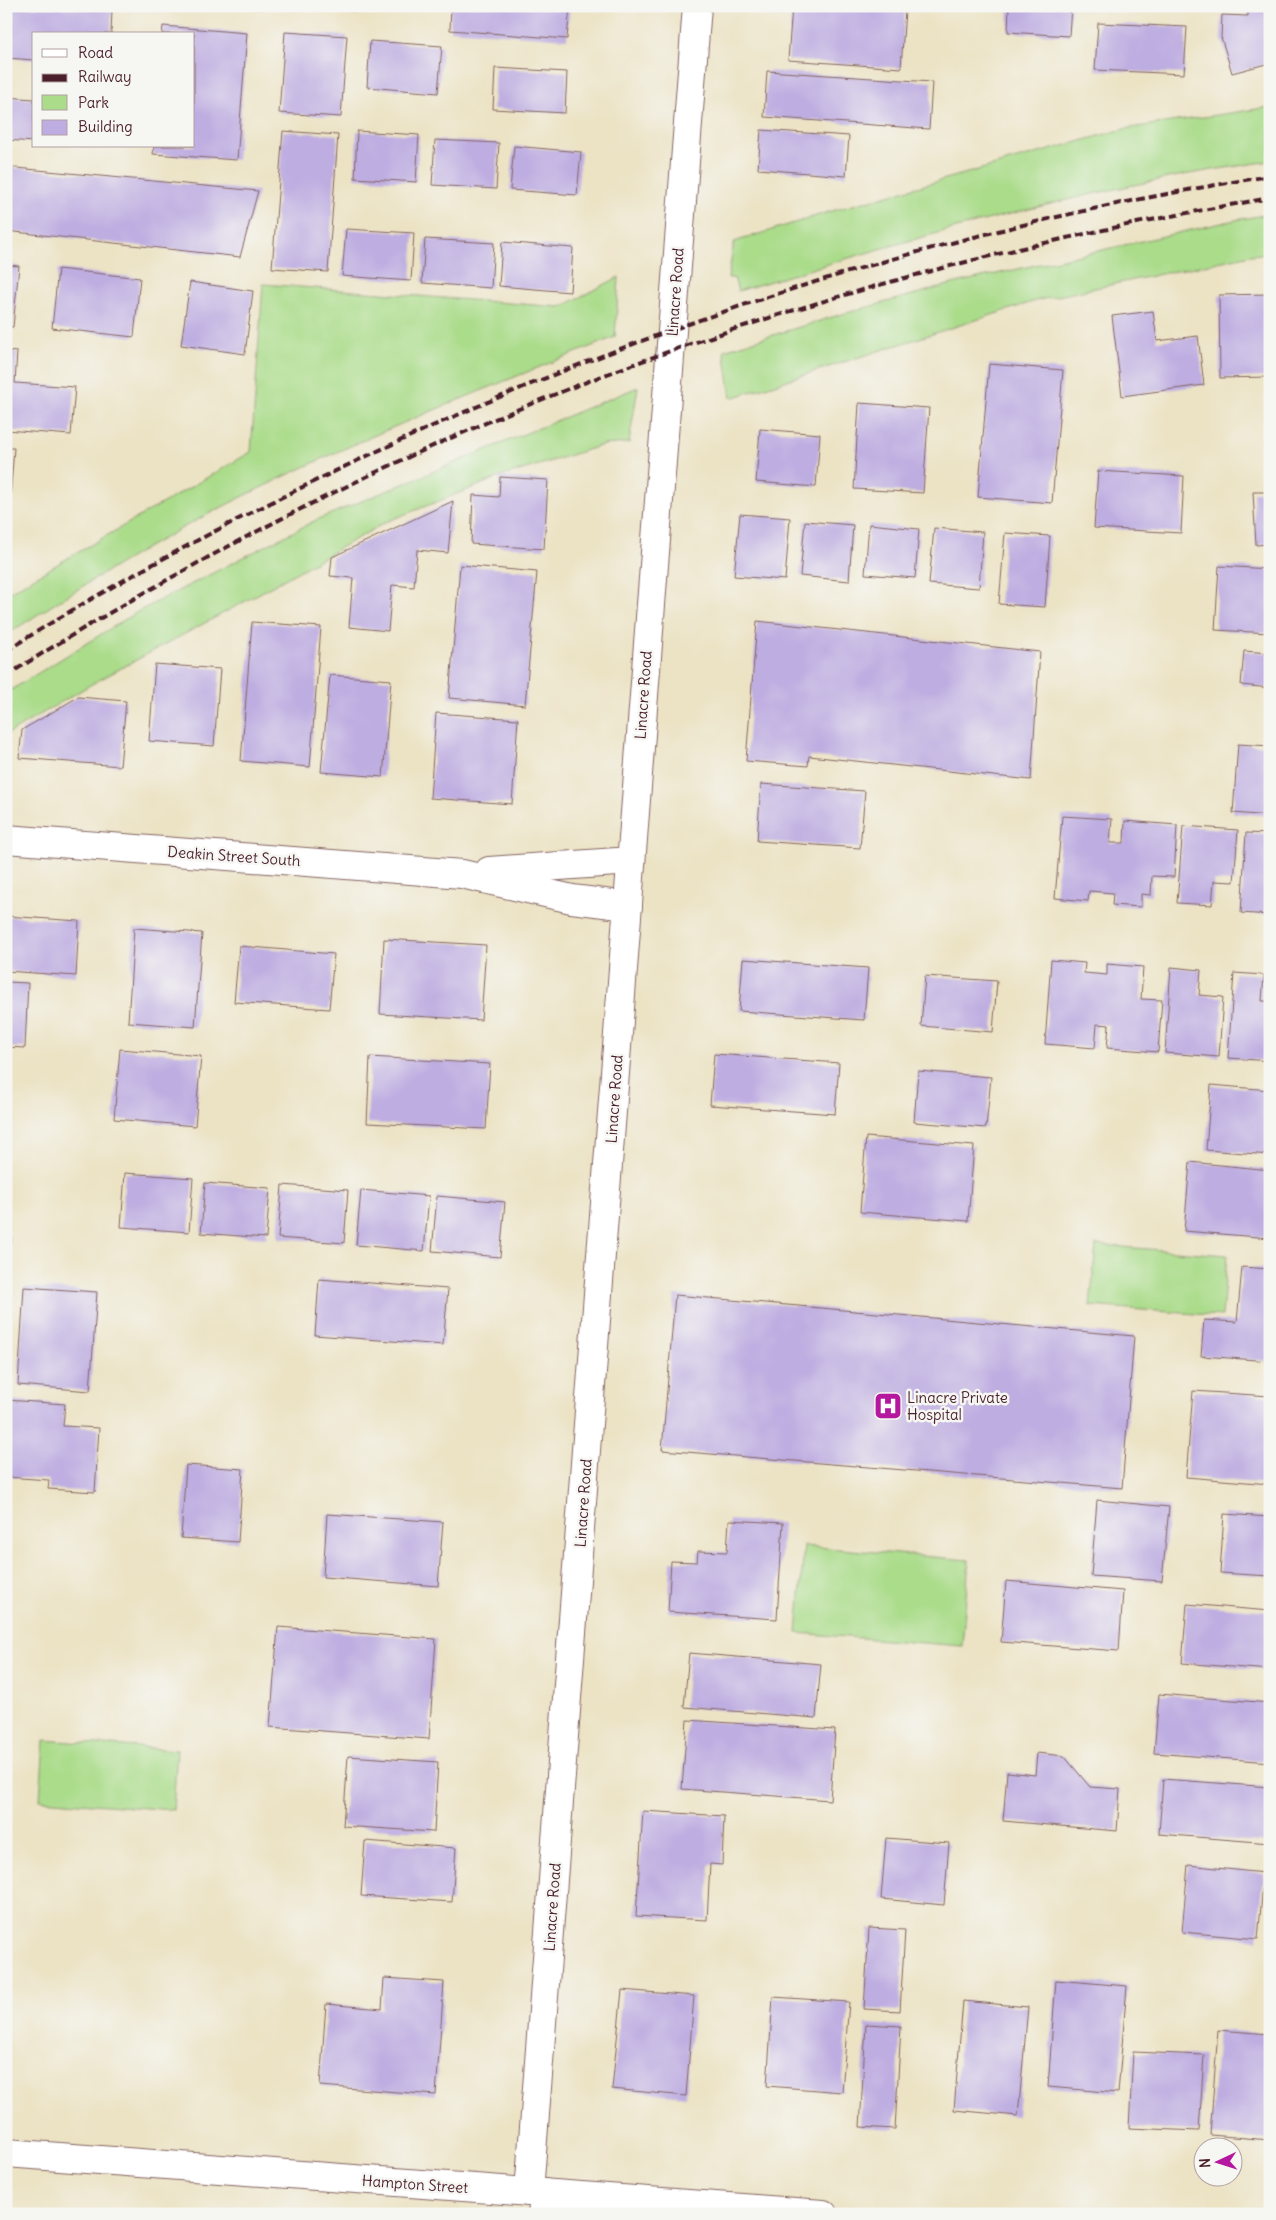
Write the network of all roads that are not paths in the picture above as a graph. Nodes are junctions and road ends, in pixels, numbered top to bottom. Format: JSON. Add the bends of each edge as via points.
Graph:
{"nodes":[{"id":1,"x":697,"y":6,"type":"edge"},
{"id":2,"x":6,"y":839,"type":"edge"},
{"id":3,"x":631,"y":862,"type":"junction"},
{"id":4,"x":462,"y":874,"type":"junction"},
{"id":5,"x":628,"y":906,"type":"junction"},
{"id":6,"x":6,"y":2153,"type":"edge"},
{"id":7,"x":539,"y":2200,"type":"edge"},
{"id":8,"x":823,"y":2214,"type":"edge"}],
"edges":[{"from":1,"to":3,"type":"street","name":"Linacre Road"},
{"from":2,"to":4,"type":"street","name":"Deakin Street South"},
{"from":3,"to":4,"type":"street","name":"Deakin Street South"},
{"from":3,"to":5,"type":"street","name":"Linacre Road"},
{"from":4,"to":5,"type":"street","name":"Deakin Street South","via":[[572,899]]},
{"from":5,"to":7,"type":"street","name":"Linacre Road"},
{"from":6,"to":7,"type":"street","name":"Hampton Street"},
{"from":7,"to":8,"type":"street","name":"Hampton Street"}]}
